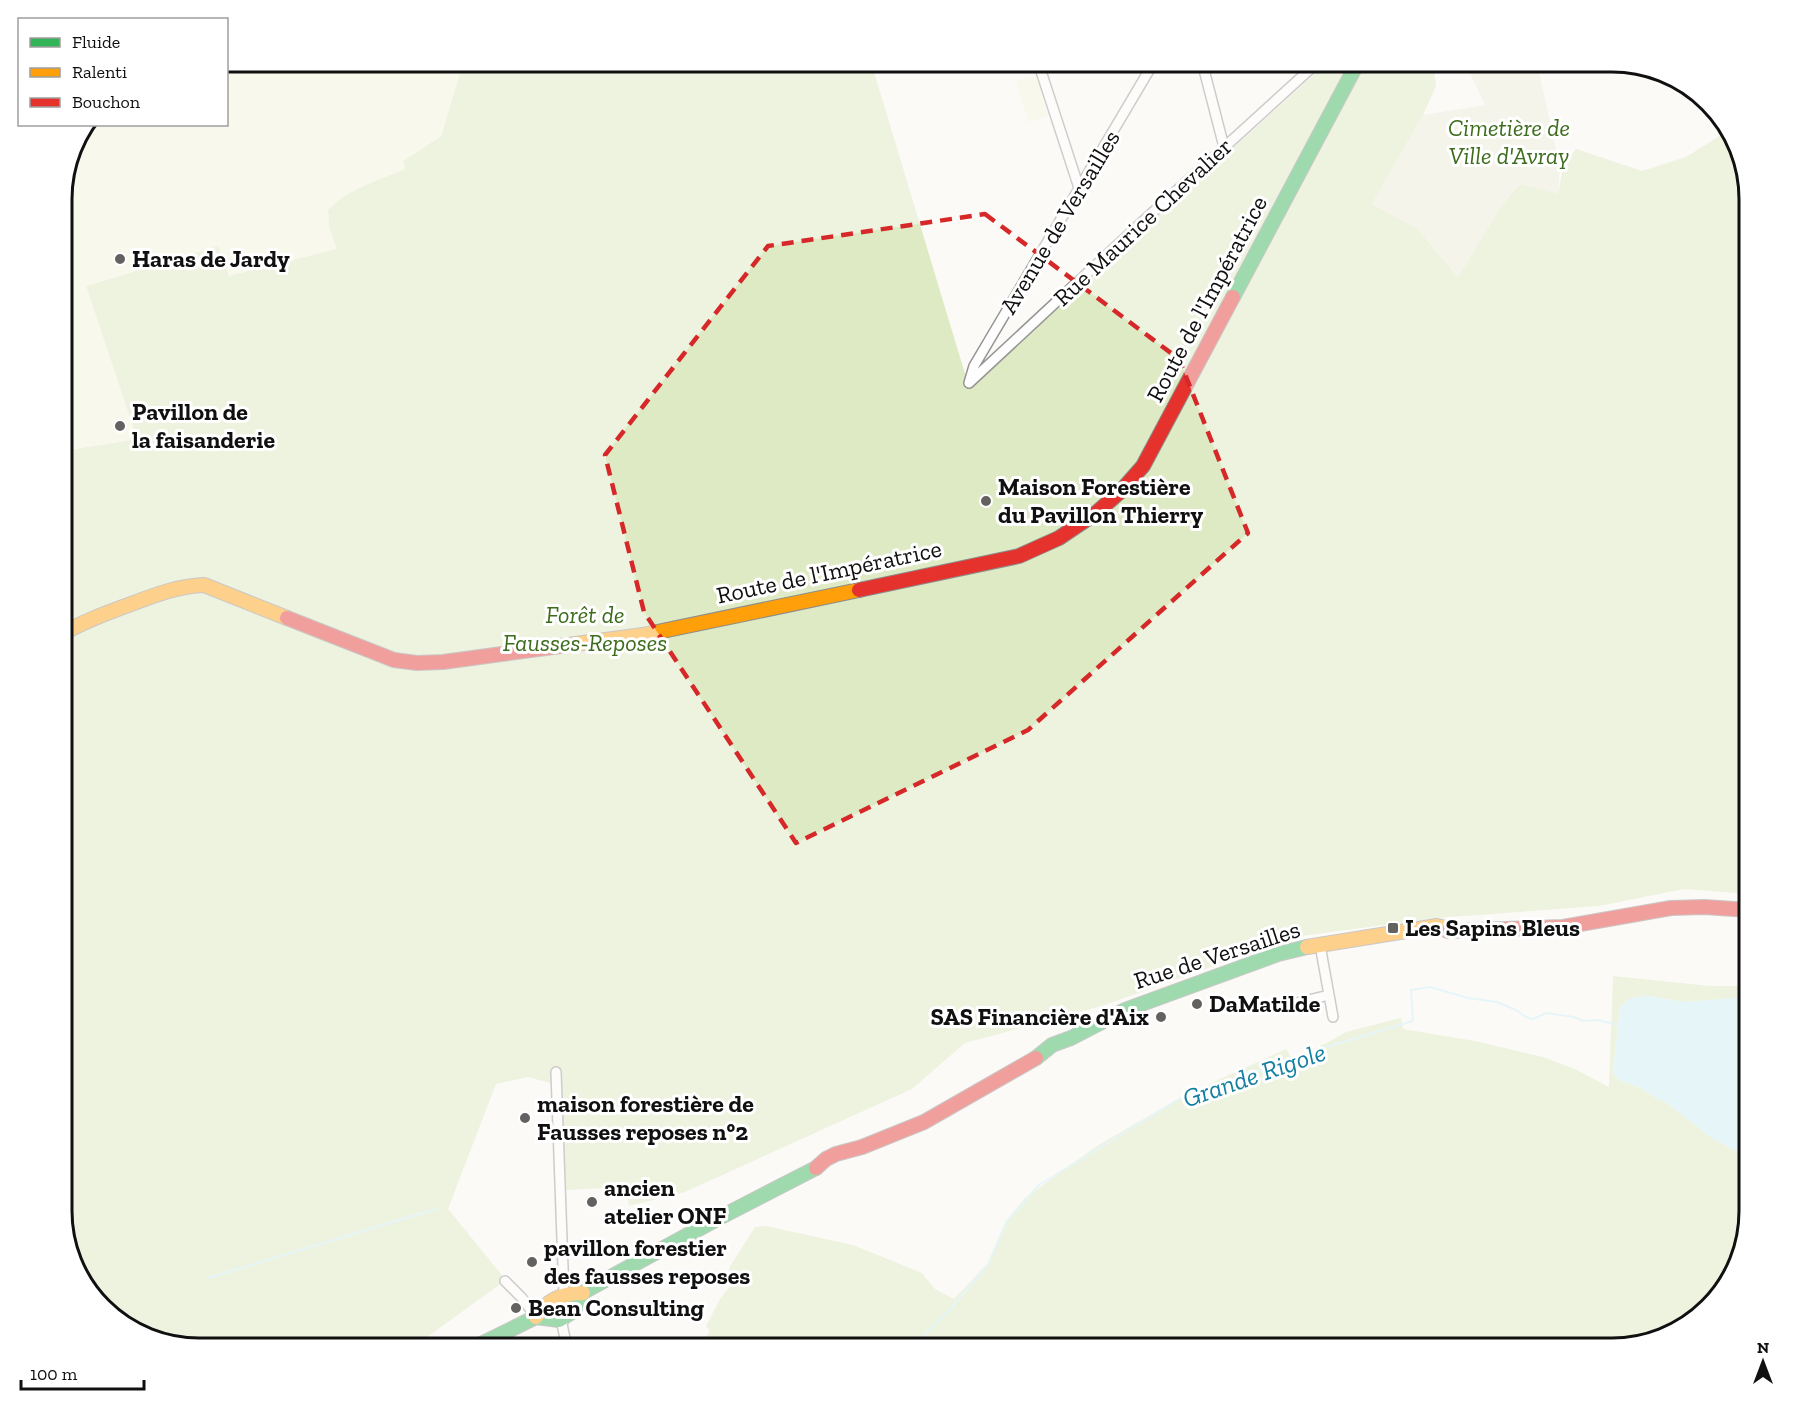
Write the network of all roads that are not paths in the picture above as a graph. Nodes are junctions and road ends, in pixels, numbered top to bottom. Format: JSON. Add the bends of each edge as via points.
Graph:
{"nodes":[{"id":1,"x":1041,"y":72,"type":"edge"},
{"id":2,"x":1149,"y":72,"type":"edge"},
{"id":3,"x":1205,"y":72,"type":"edge"},
{"id":4,"x":1307,"y":72,"type":"edge"},
{"id":5,"x":1353,"y":72,"type":"edge"},
{"id":6,"x":1224,"y":147,"type":"junction"},
{"id":7,"x":1080,"y":190,"type":"junction"},
{"id":8,"x":969,"y":383,"type":"joint"},
{"id":9,"x":72,"y":628,"type":"edge"},
{"id":10,"x":1739,"y":909,"type":"edge"},
{"id":11,"x":1320,"y":945,"type":"junction"},
{"id":12,"x":1329,"y":995,"type":"junction"},
{"id":13,"x":1296,"y":1003,"type":"dead end"},
{"id":14,"x":1333,"y":1017,"type":"dead end"},
{"id":15,"x":556,"y":1072,"type":"dead end"},
{"id":16,"x":506,"y":1281,"type":"dead end"},
{"id":17,"x":583,"y":1293,"type":"junction"},
{"id":18,"x":564,"y":1295,"type":"junction"},
{"id":19,"x":566,"y":1316,"type":"junction"},
{"id":20,"x":541,"y":1317,"type":"junction"},
{"id":21,"x":495,"y":1338,"type":"edge"},
{"id":22,"x":560,"y":1338,"type":"edge"},
{"id":23,"x":565,"y":1338,"type":"edge"}],
"edges":[{"from":1,"to":7,"type":"street"},
{"from":2,"to":7,"type":"street","name":"Avenue de Versailles"},
{"from":3,"to":6,"type":"street"},
{"from":4,"to":6,"type":"street","name":"Rue Maurice Chevalier"},
{"from":5,"to":9,"type":"street","name":"Route de l'Impératrice","via":[[1143,466],[1093,516],[1039,549],[643,635],[443,662],[394,660],[204,585],[172,588]]},
{"from":6,"to":8,"type":"street","name":"Rue Maurice Chevalier"},
{"from":7,"to":8,"type":"street","name":"Avenue de Versailles","via":[[974,366]]},
{"from":10,"to":11,"type":"street","name":"Rue de Versailles","via":[[1671,908],[1563,927],[1455,930],[1437,926]]},
{"from":11,"to":12,"type":"street"},
{"from":11,"to":17,"type":"street","name":"Rue de Versailles","via":[[1278,954],[1125,1010],[1071,1038],[1057,1053],[1039,1057],[924,1122],[862,1147],[846,1159],[819,1166]]},
{"from":12,"to":13,"type":"street"},
{"from":12,"to":14,"type":"street"},
{"from":15,"to":18,"type":"street"},
{"from":16,"to":20,"type":"street"},
{"from":17,"to":18,"type":"street"},
{"from":17,"to":19,"type":"street","via":[[574,1311]]},
{"from":18,"to":20,"type":"street","via":[[543,1307]]},
{"from":19,"to":20,"type":"street","via":[[559,1320]]},
{"from":19,"to":23,"type":"street","via":[[562,1324]]},
{"from":20,"to":21,"type":"street"},
{"from":20,"to":22,"type":"street"}]}
